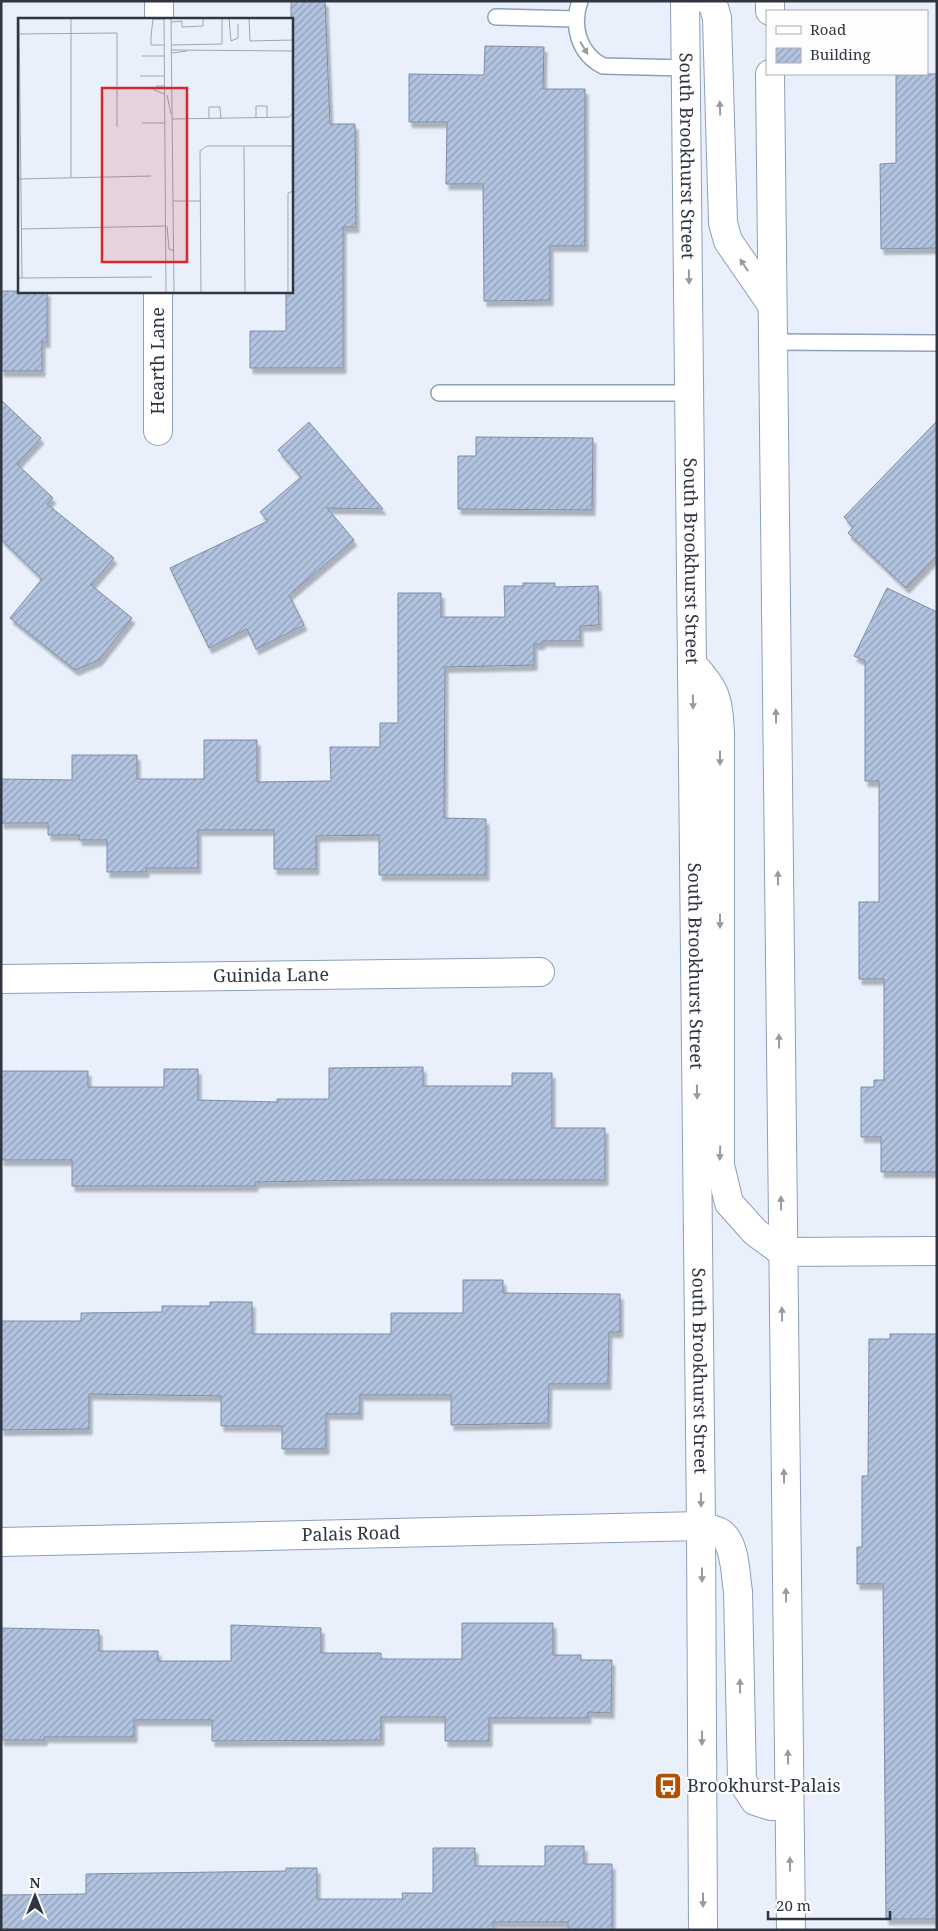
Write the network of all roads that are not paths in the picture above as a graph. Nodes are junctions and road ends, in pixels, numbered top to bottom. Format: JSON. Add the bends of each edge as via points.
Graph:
{"nodes":[{"id":1,"x":159,"y":1,"type":"edge"},
{"id":2,"x":580,"y":1,"type":"edge"},
{"id":3,"x":685,"y":1,"type":"edge"},
{"id":4,"x":709,"y":1,"type":"edge"},
{"id":5,"x":496,"y":17,"type":"dead end"},
{"id":6,"x":159,"y":18,"type":"edge"},
{"id":7,"x":576,"y":19,"type":"junction"},
{"id":8,"x":686,"y":68,"type":"junction"},
{"id":9,"x":770,"y":75,"type":"edge"},
{"id":10,"x":158,"y":292,"type":"edge"},
{"id":11,"x":772,"y":305,"type":"junction"},
{"id":12,"x":772,"y":342,"type":"junction"},
{"id":13,"x":937,"y":343,"type":"edge"},
{"id":14,"x":438,"y":393,"type":"dead end"},
{"id":15,"x":690,"y":393,"type":"junction"},
{"id":16,"x":158,"y":431,"type":"dead end"},
{"id":17,"x":693,"y":665,"type":"junction"},
{"id":18,"x":540,"y":972,"type":"dead end"},
{"id":19,"x":1,"y":979,"type":"edge"},
{"id":20,"x":937,"y":1251,"type":"edge"},
{"id":21,"x":782,"y":1252,"type":"junction"},
{"id":22,"x":702,"y":1526,"type":"junction"},
{"id":23,"x":1,"y":1542,"type":"edge"},
{"id":24,"x":789,"y":1806,"type":"junction"},
{"id":25,"x":703,"y":1930,"type":"edge"},
{"id":26,"x":791,"y":1930,"type":"edge"}],
"edges":[{"from":1,"to":6,"type":"main road"},
{"from":2,"to":7,"type":"lane"},
{"from":3,"to":8,"type":"main road","name":"South Brookhurst Street"},
{"from":11,"to":4,"type":"main road","one_way":true,"via":[[728,241],[723,223],[717,18]]},
{"from":5,"to":7,"type":"lane"},
{"from":7,"to":8,"type":"lane","one_way":true,"via":[[576,30],[583,48],[603,66]]},
{"from":8,"to":15,"type":"main road","name":"South Brookhurst Street","one_way":true},
{"from":9,"to":11,"type":"main road"},
{"from":10,"to":16,"type":"main road","name":"Hearth Lane"},
{"from":11,"to":12,"type":"main road"},
{"from":12,"to":13,"type":"lane"},
{"from":21,"to":12,"type":"main road","one_way":true},
{"from":14,"to":15,"type":"lane"},
{"from":15,"to":17,"type":"main road","name":"South Brookhurst Street"},
{"from":17,"to":21,"type":"main road","one_way":true,"via":[[718,700],[720,733],[720,1165],[728,1203],[755,1232]]},
{"from":17,"to":22,"type":"main road","name":"South Brookhurst Street","one_way":true},
{"from":18,"to":19,"type":"main road","name":"Guinida Lane"},
{"from":20,"to":21,"type":"main road"},
{"from":24,"to":21,"type":"main road","one_way":true},
{"from":22,"to":23,"type":"main road","name":"Palais Road"},
{"from":24,"to":22,"type":"main road","one_way":true,"via":[[771,1806],[755,1801],[742,1781],[738,1591],[734,1565],[731,1548],[722,1534]]},
{"from":22,"to":25,"type":"main road","name":"South Brookhurst Street","one_way":true},
{"from":26,"to":24,"type":"main road","one_way":true}]}
